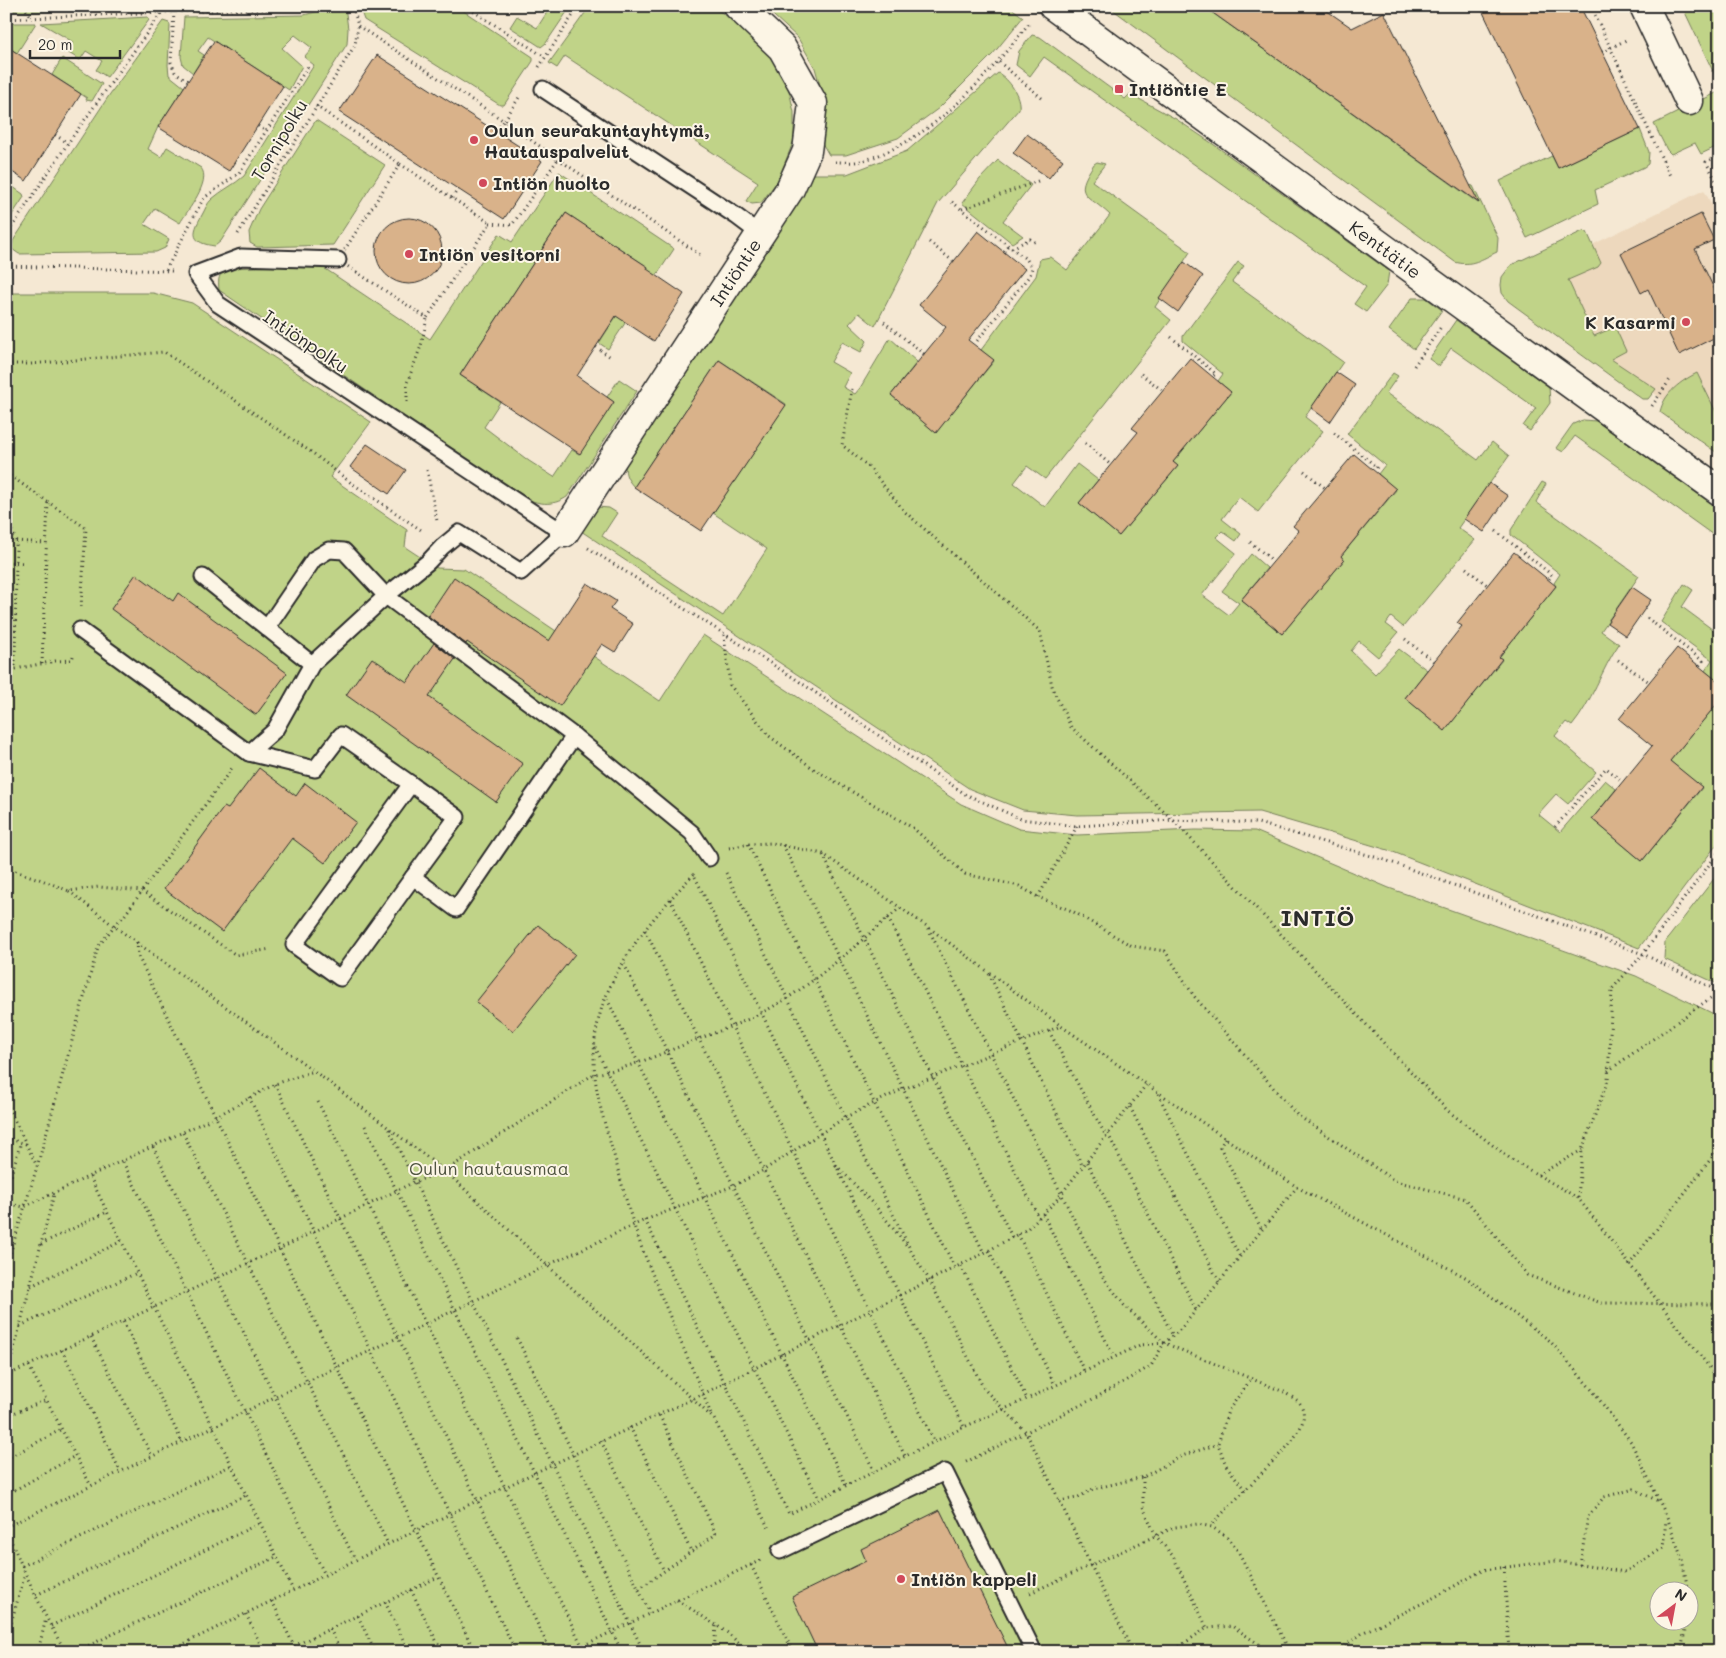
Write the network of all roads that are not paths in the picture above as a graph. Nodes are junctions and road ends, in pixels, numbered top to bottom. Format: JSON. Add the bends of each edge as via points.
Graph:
{"nodes":[{"id":1,"x":738,"y":6,"type":"edge"},
{"id":2,"x":1644,"y":6,"type":"edge"},
{"id":3,"x":1043,"y":12,"type":"edge"},
{"id":4,"x":543,"y":89,"type":"dead end"},
{"id":5,"x":1689,"y":101,"type":"dead end"},
{"id":6,"x":760,"y":234,"type":"junction"},
{"id":7,"x":338,"y":260,"type":"road end"},
{"id":8,"x":1720,"y":491,"type":"edge"},
{"id":9,"x":564,"y":533,"type":"junction"},
{"id":10,"x":203,"y":577,"type":"dead end"},
{"id":11,"x":386,"y":596,"type":"junction"},
{"id":12,"x":267,"y":628,"type":"junction"},
{"id":13,"x":80,"y":630,"type":"road end"},
{"id":14,"x":312,"y":664,"type":"junction"},
{"id":15,"x":574,"y":736,"type":"junction"},
{"id":16,"x":249,"y":753,"type":"junction"},
{"id":17,"x":411,"y":784,"type":"junction"},
{"id":18,"x":713,"y":856,"type":"road end"},
{"id":19,"x":413,"y":877,"type":"junction"},
{"id":20,"x":780,"y":1551,"type":"road end"},
{"id":21,"x":1034,"y":1652,"type":"edge"}],
"edges":[{"from":1,"to":6,"type":"street","name":"Intiöntie","via":[[782,48],[813,104],[807,151],[790,190]]},
{"from":2,"to":5,"type":"street"},
{"from":3,"to":8,"type":"street","name":"Kenttätie","via":[[1458,301]]},
{"from":4,"to":6,"type":"lane"},
{"from":6,"to":9,"type":"street","name":"Intiöntie"},
{"from":7,"to":9,"type":"lane","name":"Intiönpolku","via":[[241,257],[196,274],[218,304]]},
{"from":9,"to":11,"type":"lane","via":[[521,572],[459,533]]},
{"from":10,"to":12,"type":"lane"},
{"from":11,"to":12,"type":"lane","via":[[344,551],[329,550],[314,559]]},
{"from":11,"to":14,"type":"lane"},
{"from":11,"to":15,"type":"lane"},
{"from":12,"to":14,"type":"lane"},
{"from":13,"to":16,"type":"lane"},
{"from":14,"to":16,"type":"lane","via":[[275,730]]},
{"from":15,"to":18,"type":"lane","via":[[692,833]]},
{"from":15,"to":19,"type":"lane","via":[[456,909]]},
{"from":16,"to":17,"type":"lane","via":[[315,769],[341,735]]},
{"from":17,"to":19,"type":"lane","via":[[457,817]]},
{"from":17,"to":19,"type":"lane","via":[[294,945],[340,978]]},
{"from":20,"to":21,"type":"lane","via":[[945,1472]]}]}
